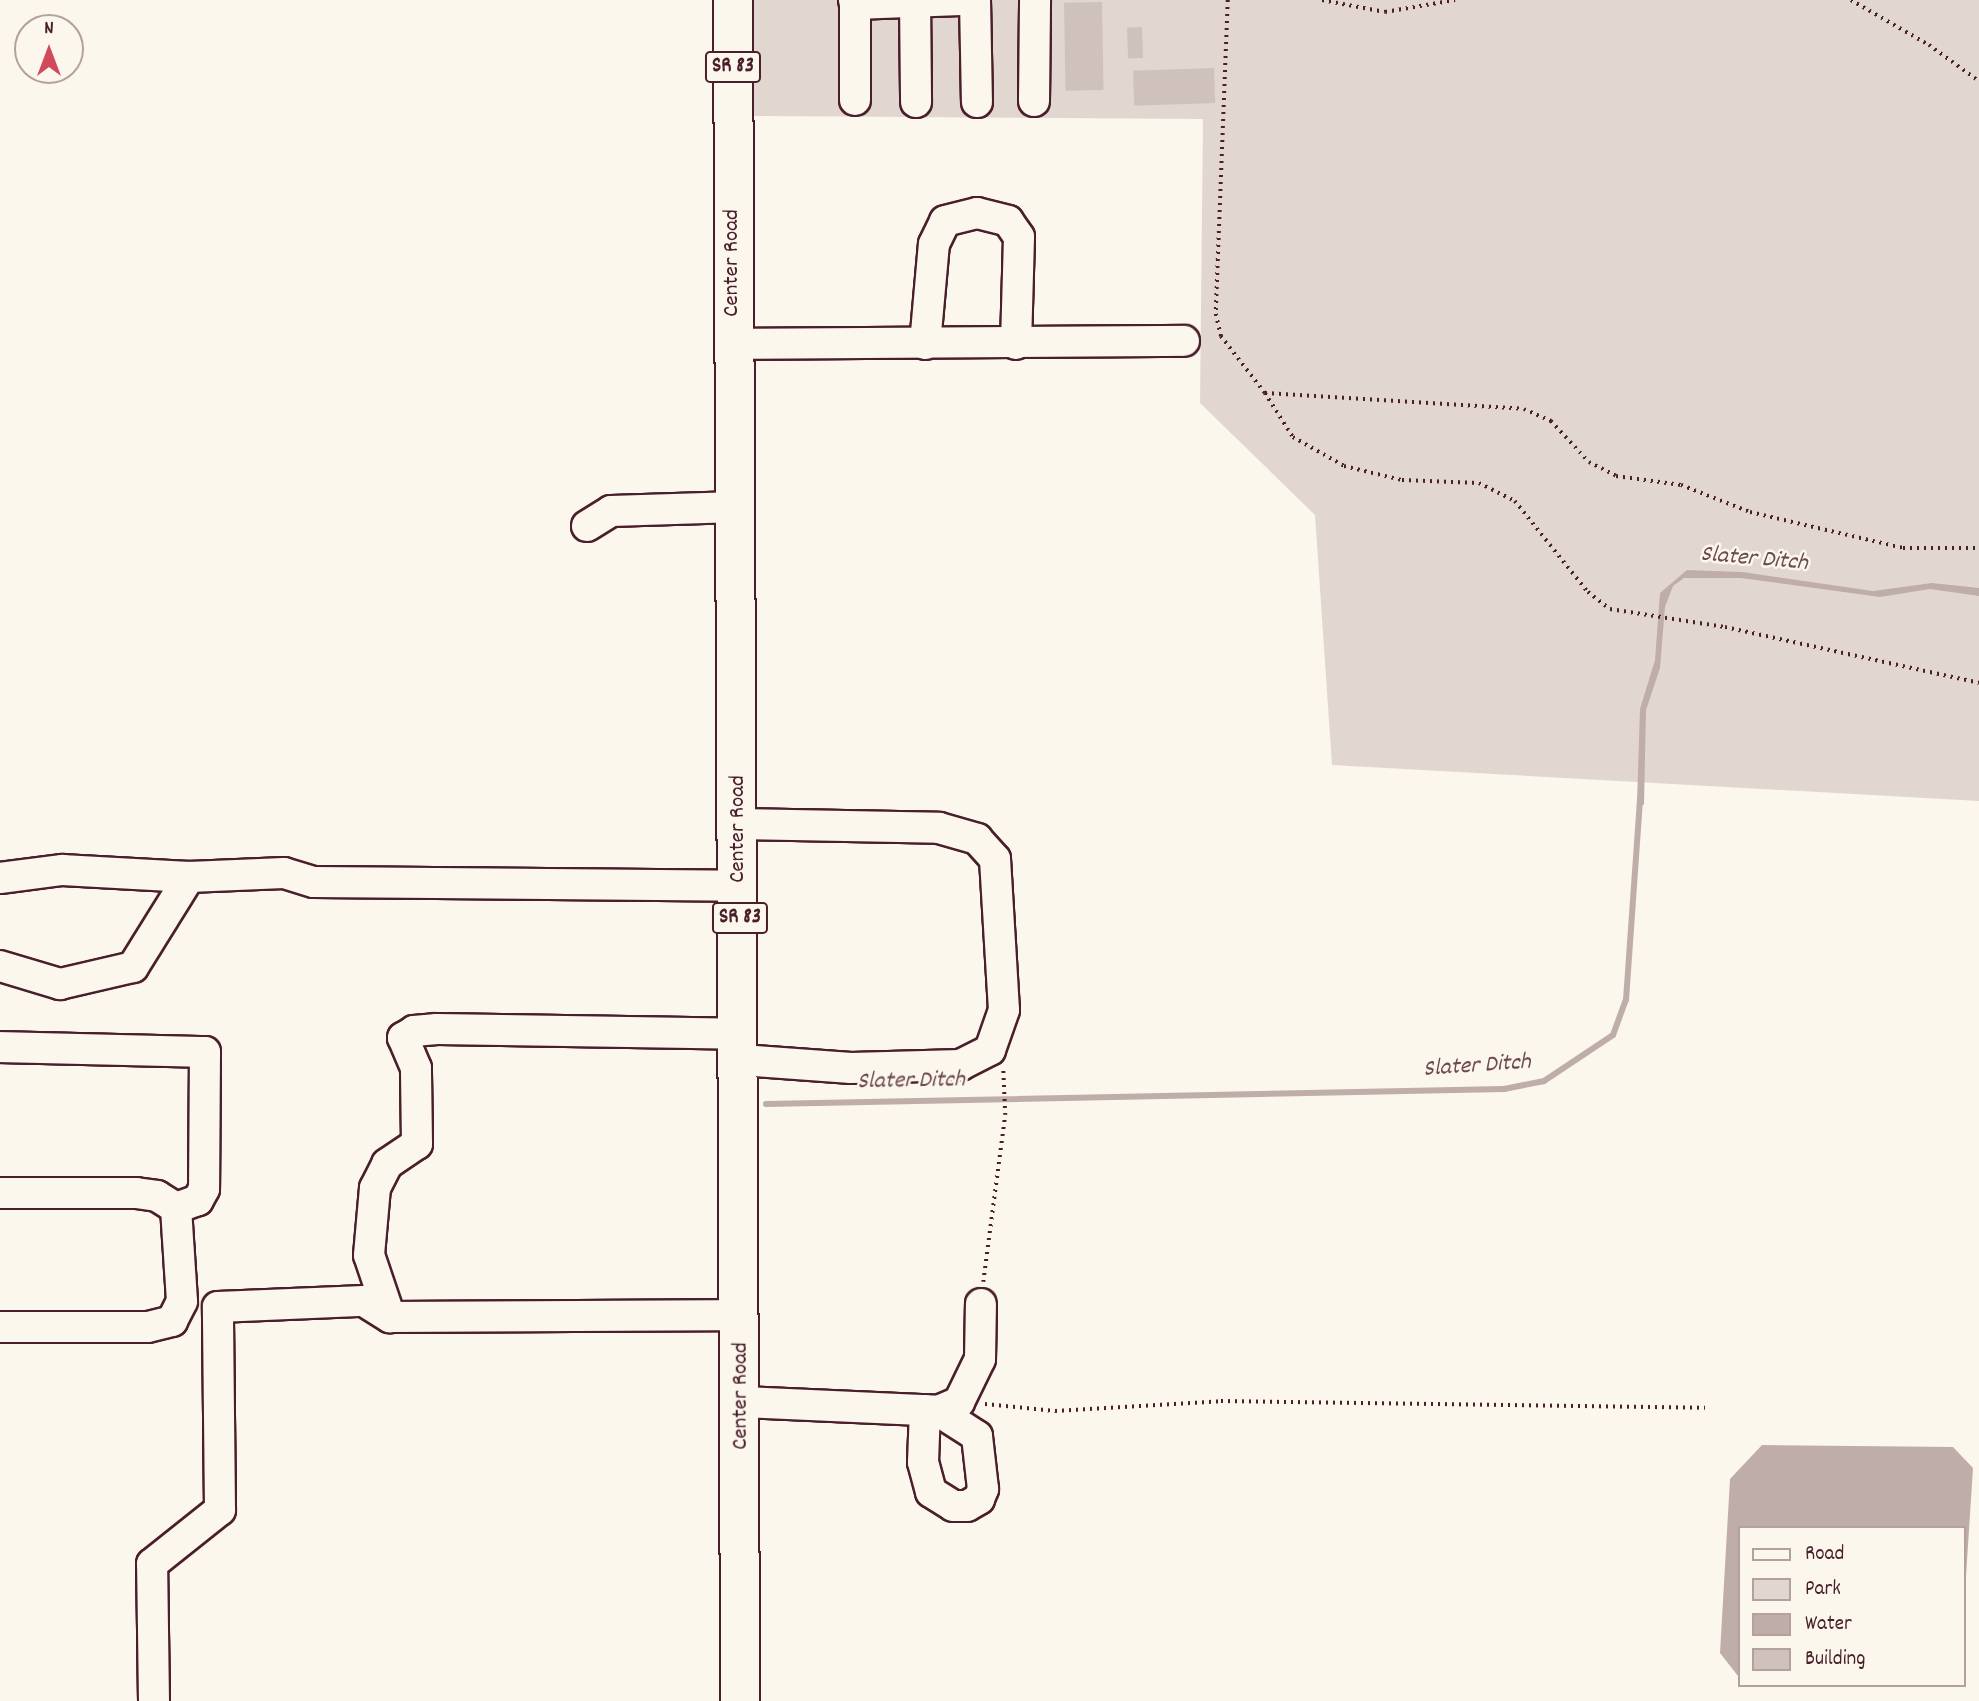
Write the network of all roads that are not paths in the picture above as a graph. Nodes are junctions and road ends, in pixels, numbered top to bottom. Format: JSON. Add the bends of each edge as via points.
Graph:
{"nodes":[{"id":1,"x":733,"y":0,"type":"edge"},
{"id":2,"x":961,"y":0,"type":"edge"},
{"id":3,"x":975,"y":0,"type":"edge"},
{"id":4,"x":1035,"y":0,"type":"edge"},
{"id":5,"x":915,"y":1,"type":"edge"},
{"id":6,"x":855,"y":2,"type":"edge"},
{"id":7,"x":855,"y":100,"type":"dead end"},
{"id":8,"x":1034,"y":101,"type":"dead end"},
{"id":9,"x":916,"y":102,"type":"dead end"},
{"id":10,"x":977,"y":102,"type":"dead end"},
{"id":11,"x":1184,"y":341,"type":"dead end"},
{"id":12,"x":733,"y":344,"type":"junction"},
{"id":13,"x":925,"y":344,"type":"junction"},
{"id":14,"x":1016,"y":344,"type":"junction"},
{"id":15,"x":737,"y":507,"type":"junction"},
{"id":16,"x":587,"y":526,"type":"dead end"},
{"id":17,"x":739,"y":824,"type":"junction"},
{"id":18,"x":189,"y":877,"type":"junction"},
{"id":19,"x":0,"y":878,"type":"edge"},
{"id":20,"x":739,"y":886,"type":"junction"},
{"id":21,"x":0,"y":966,"type":"edge"},
{"id":22,"x":0,"y":1047,"type":"edge"},
{"id":23,"x":740,"y":1047,"type":"junction"},
{"id":24,"x":0,"y":1194,"type":"edge"},
{"id":25,"x":176,"y":1208,"type":"junction"},
{"id":26,"x":182,"y":1301,"type":"junction"},
{"id":27,"x":981,"y":1304,"type":"road end"},
{"id":28,"x":218,"y":1307,"type":"junction"},
{"id":29,"x":741,"y":1315,"type":"junction"},
{"id":30,"x":390,"y":1317,"type":"junction"},
{"id":31,"x":0,"y":1327,"type":"edge"},
{"id":32,"x":743,"y":1402,"type":"junction"},
{"id":33,"x":154,"y":1701,"type":"edge"},
{"id":34,"x":740,"y":1701,"type":"edge"}],
"edges":[{"from":1,"to":12,"type":"main road","name":"Center Road","number":"SR 83"},
{"from":2,"to":5,"type":"lane"},
{"from":3,"to":10,"type":"lane"},
{"from":4,"to":8,"type":"lane"},
{"from":5,"to":6,"type":"lane"},
{"from":5,"to":9,"type":"lane"},
{"from":6,"to":7,"type":"lane"},
{"from":11,"to":14,"type":"lane"},
{"from":12,"to":13,"type":"lane"},
{"from":12,"to":15,"type":"main road","name":"Center Road","number":"SR 83"},
{"from":13,"to":14,"type":"lane"},
{"from":13,"to":14,"type":"lane","via":[[934,244],[946,221],[977,213],[1008,221],[1019,237]]},
{"from":15,"to":16,"type":"lane","via":[[611,511]]},
{"from":15,"to":17,"type":"main road","name":"Center Road","number":"SR 83"},
{"from":17,"to":20,"type":"main road","name":"Center Road","number":"SR 83"},
{"from":17,"to":23,"type":"lane","via":[[939,828],[977,839],[995,859],[1004,1010],[990,1051],[961,1065],[851,1068]]},
{"from":18,"to":19,"type":"lane","via":[[62,870]]},
{"from":18,"to":20,"type":"lane","via":[[284,873],[314,882]]},
{"from":18,"to":21,"type":"lane","via":[[134,967],[60,984]]},
{"from":20,"to":23,"type":"main road","name":"Center Road","number":"SR 83"},
{"from":22,"to":25,"type":"lane","via":[[205,1052],[204,1189],[198,1200]]},
{"from":23,"to":29,"type":"main road","name":"Center Road","number":"SR 83"},
{"from":23,"to":30,"type":"lane","via":[[437,1028],[414,1031],[403,1038],[416,1068],[417,1144],[387,1164],[375,1188],[369,1255]]},
{"from":24,"to":25,"type":"lane","via":[[136,1193],[157,1196]]},
{"from":25,"to":26,"type":"lane"},
{"from":26,"to":28,"type":"lane"},
{"from":26,"to":31,"type":"lane","via":[[172,1321],[148,1327]]},
{"from":27,"to":32,"type":"lane","via":[[980,1359],[941,1408]]},
{"from":28,"to":30,"type":"lane","via":[[364,1301]]},
{"from":28,"to":33,"type":"lane","via":[[220,1510],[152,1564]]},
{"from":29,"to":30,"type":"lane"},
{"from":29,"to":32,"type":"main road","name":"Center Road","number":"SR 83"},
{"from":32,"to":34,"type":"main road","name":"Center Road","number":"SR 83"}]}
